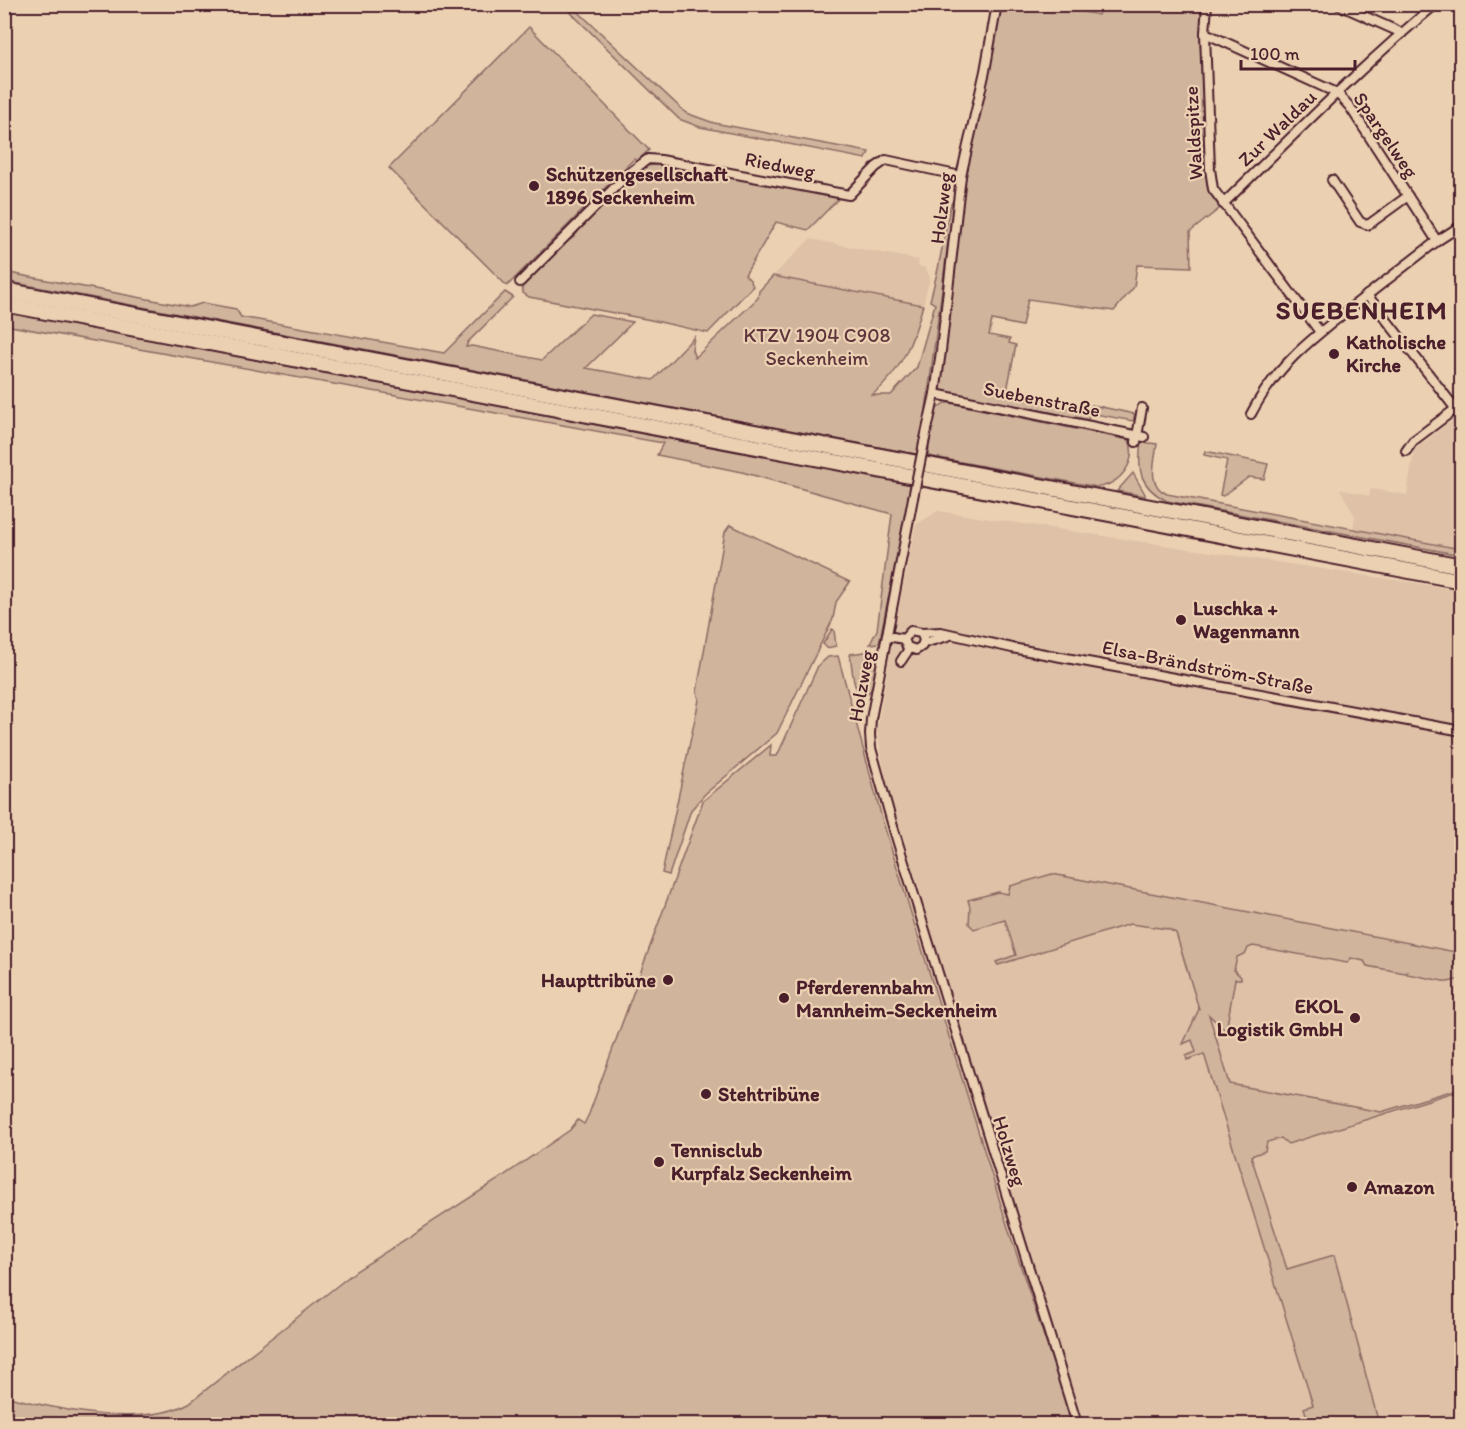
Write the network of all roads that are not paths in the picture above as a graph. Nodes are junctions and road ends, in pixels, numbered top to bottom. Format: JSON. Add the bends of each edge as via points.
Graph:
{"nodes":[{"id":1,"x":997,"y":4,"type":"edge"},
{"id":2,"x":1207,"y":4,"type":"edge"},
{"id":3,"x":1337,"y":4,"type":"edge"},
{"id":4,"x":1436,"y":4,"type":"edge"},
{"id":5,"x":1206,"y":33,"type":"junction"},
{"id":6,"x":1402,"y":33,"type":"junction"},
{"id":7,"x":1337,"y":93,"type":"junction"},
{"id":8,"x":961,"y":176,"type":"junction"},
{"id":9,"x":1332,"y":180,"type":"dead end"},
{"id":10,"x":1408,"y":196,"type":"junction"},
{"id":11,"x":1223,"y":204,"type":"junction"},
{"id":12,"x":1461,"y":225,"type":"edge"},
{"id":13,"x":1437,"y":241,"type":"junction"},
{"id":14,"x":520,"y":282,"type":"dead end"},
{"id":15,"x":4,"y":290,"type":"edge"},
{"id":16,"x":1367,"y":295,"type":"junction"},
{"id":17,"x":4,"y":304,"type":"edge"},
{"id":18,"x":1320,"y":332,"type":"junction"},
{"id":19,"x":934,"y":394,"type":"junction"},
{"id":20,"x":1458,"y":406,"type":"edge"},
{"id":21,"x":1142,"y":408,"type":"dead end"},
{"id":22,"x":1251,"y":414,"type":"dead end"},
{"id":23,"x":1406,"y":451,"type":"dead end"},
{"id":24,"x":1461,"y":566,"type":"edge"},
{"id":25,"x":1461,"y":581,"type":"edge"},
{"id":26,"x":921,"y":633,"type":"junction"},
{"id":27,"x":886,"y":636,"type":"junction"},
{"id":28,"x":949,"y":636,"type":"junction"},
{"id":29,"x":904,"y":639,"type":"junction"},
{"id":30,"x":924,"y":643,"type":"junction"},
{"id":31,"x":909,"y":649,"type":"junction"},
{"id":32,"x":902,"y":661,"type":"dead end"},
{"id":33,"x":1461,"y":731,"type":"edge"},
{"id":34,"x":1077,"y":1425,"type":"edge"}],
"edges":[{"from":1,"to":8,"type":"street","name":"Holzweg"},
{"from":2,"to":5,"type":"street","name":"Waldspitze"},
{"from":3,"to":6,"type":"street"},
{"from":4,"to":6,"type":"street","name":"Zur Waldau"},
{"from":5,"to":7,"type":"street","name":"Spargelweg"},
{"from":5,"to":11,"type":"street","name":"Waldspitze","via":[[1210,177]]},
{"from":6,"to":7,"type":"street","name":"Zur Waldau"},
{"from":7,"to":10,"type":"street","name":"Spargelweg"},
{"from":7,"to":11,"type":"street","name":"Zur Waldau"},
{"from":8,"to":14,"type":"street","name":"Riedweg","via":[[885,160],[849,195],[648,159],[628,174]]},
{"from":8,"to":19,"type":"street","name":"Holzweg"},
{"from":9,"to":10,"type":"street","name":"Spargelweg","via":[[1360,222],[1368,225]]},
{"from":10,"to":13,"type":"street","name":"Spargelweg"},
{"from":11,"to":18,"type":"street","name":"Waldspitze"},
{"from":12,"to":13,"type":"street"},
{"from":13,"to":16,"type":"street"},
{"from":15,"to":24,"type":"highway"},
{"from":16,"to":18,"type":"street"},
{"from":16,"to":20,"type":"street"},
{"from":17,"to":25,"type":"highway"},
{"from":18,"to":22,"type":"street","via":[[1277,373]]},
{"from":19,"to":21,"type":"street","name":"Suebenstraße","via":[[1139,438]]},
{"from":19,"to":27,"type":"street","name":"Holzweg","bridge":true},
{"from":20,"to":23,"type":"street"},
{"from":26,"to":28,"type":"street","name":"Elsa-Brändström-Straße","via":[[941,632]]},
{"from":26,"to":29,"type":"street","via":[[911,631]]},
{"from":26,"to":30,"type":"street"},
{"from":27,"to":29,"type":"street"},
{"from":27,"to":34,"type":"street","name":"Holzweg","via":[[871,719],[871,748]]},
{"from":28,"to":30,"type":"street","name":"Elsa-Brändström-Straße"},
{"from":28,"to":33,"type":"street","name":"Elsa-Brändström-Straße"},
{"from":29,"to":31,"type":"street"},
{"from":30,"to":31,"type":"street","via":[[916,650]]},
{"from":31,"to":32,"type":"street"}]}
